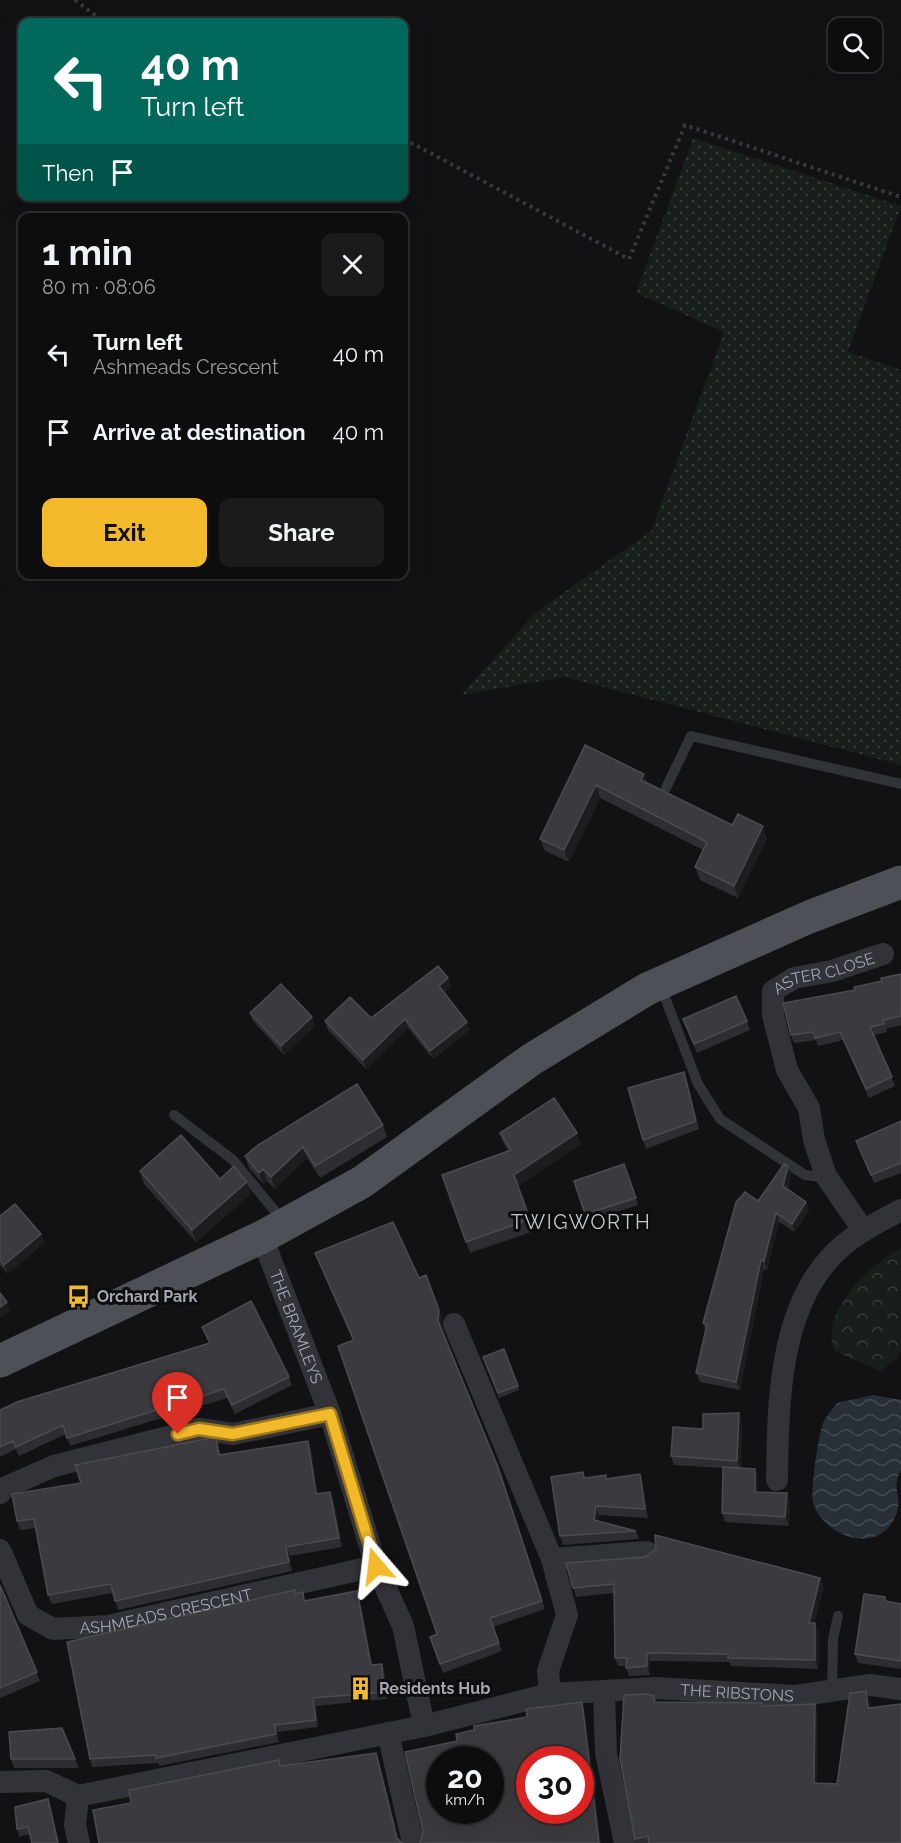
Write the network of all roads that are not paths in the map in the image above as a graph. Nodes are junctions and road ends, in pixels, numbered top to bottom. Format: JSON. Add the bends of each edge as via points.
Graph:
{"nodes":[{"id":1,"x":901,"y":783,"type":"edge"},
{"id":2,"x":666,"y":788,"type":"dead end"},
{"id":3,"x":901,"y":882,"type":"edge"},
{"id":4,"x":883,"y":954,"type":"dead end"},
{"id":5,"x":660,"y":984,"type":"junction"},
{"id":6,"x":174,"y":1115,"type":"dead end"},
{"id":7,"x":827,"y":1178,"type":"junction"},
{"id":8,"x":901,"y":1210,"type":"edge"},
{"id":9,"x":863,"y":1230,"type":"junction"},
{"id":10,"x":274,"y":1231,"type":"junction"},
{"id":11,"x":454,"y":1324,"type":"dead end"},
{"id":12,"x":0,"y":1361,"type":"edge"},
{"id":13,"x":330,"y":1414,"type":"junction"},
{"id":14,"x":782,"y":1467,"type":"dead end"},
{"id":15,"x":0,"y":1493,"type":"edge"},
{"id":16,"x":0,"y":1550,"type":"edge"},
{"id":17,"x":647,"y":1552,"type":"edge"},
{"id":18,"x":552,"y":1559,"type":"junction"},
{"id":19,"x":376,"y":1566,"type":"junction"},
{"id":20,"x":838,"y":1616,"type":"dead end"},
{"id":21,"x":901,"y":1689,"type":"edge"},
{"id":22,"x":832,"y":1691,"type":"junction"},
{"id":23,"x":604,"y":1693,"type":"junction"},
{"id":24,"x":550,"y":1694,"type":"junction"},
{"id":25,"x":424,"y":1726,"type":"junction"},
{"id":26,"x":388,"y":1733,"type":"junction"},
{"id":27,"x":0,"y":1782,"type":"edge"},
{"id":28,"x":78,"y":1796,"type":"junction"},
{"id":29,"x":79,"y":1843,"type":"edge"},
{"id":30,"x":413,"y":1843,"type":"edge"},
{"id":31,"x":625,"y":1843,"type":"edge"}],
"edges":[{"from":1,"to":2,"type":"lane","via":[[692,736]]},
{"from":3,"to":5,"type":"main road","via":[[809,917]]},
{"from":4,"to":7,"type":"street","name":"ASTER CLOSE","via":[[832,971],[794,978],[773,991],[773,1015],[787,1070],[808,1108]]},
{"from":5,"to":7,"type":"lane","via":[[698,1084],[720,1119],[805,1174]]},
{"from":5,"to":10,"type":"main road","via":[[532,1059],[362,1182]]},
{"from":6,"to":10,"type":"lane","via":[[233,1160]]},
{"from":7,"to":9,"type":"street","name":"ASTER CLOSE"},
{"from":8,"to":9,"type":"street"},
{"from":9,"to":14,"type":"street","via":[[828,1260],[800,1305],[777,1416]]},
{"from":10,"to":12,"type":"main road"},
{"from":10,"to":13,"type":"street","name":"THE BRAMLEYS"},
{"from":11,"to":18,"type":"street"},
{"from":13,"to":15,"type":"street","via":[[233,1434],[199,1429],[54,1466]]},
{"from":13,"to":19,"type":"street","name":"THE BRAMLEYS"},
{"from":16,"to":19,"type":"street","name":"ASHMEADS CRESCENT","via":[[28,1615],[52,1629],[108,1626]]},
{"from":17,"to":18,"type":"street"},
{"from":18,"to":24,"type":"street","via":[[567,1615],[548,1671]]},
{"from":19,"to":25,"type":"street","name":"THE BRAMLEYS","via":[[403,1626]]},
{"from":20,"to":22,"type":"lane","via":[[833,1639]]},
{"from":21,"to":22,"type":"street","name":"THE RIBSTONS","via":[[870,1685]]},
{"from":22,"to":23,"type":"street","name":"THE RIBSTONS","via":[[796,1696],[656,1688]]},
{"from":23,"to":24,"type":"street","name":"THE RIBSTONS"},
{"from":23,"to":31,"type":"street","via":[[606,1753]]},
{"from":24,"to":25,"type":"street","name":"THE RIBSTONS"},
{"from":25,"to":26,"type":"street","name":"THE RIBSTONS"},
{"from":26,"to":28,"type":"street","name":"THE RIBSTONS"},
{"from":26,"to":30,"type":"street"},
{"from":27,"to":28,"type":"street","via":[[46,1781]]},
{"from":28,"to":29,"type":"street","via":[[75,1825]]}]}
